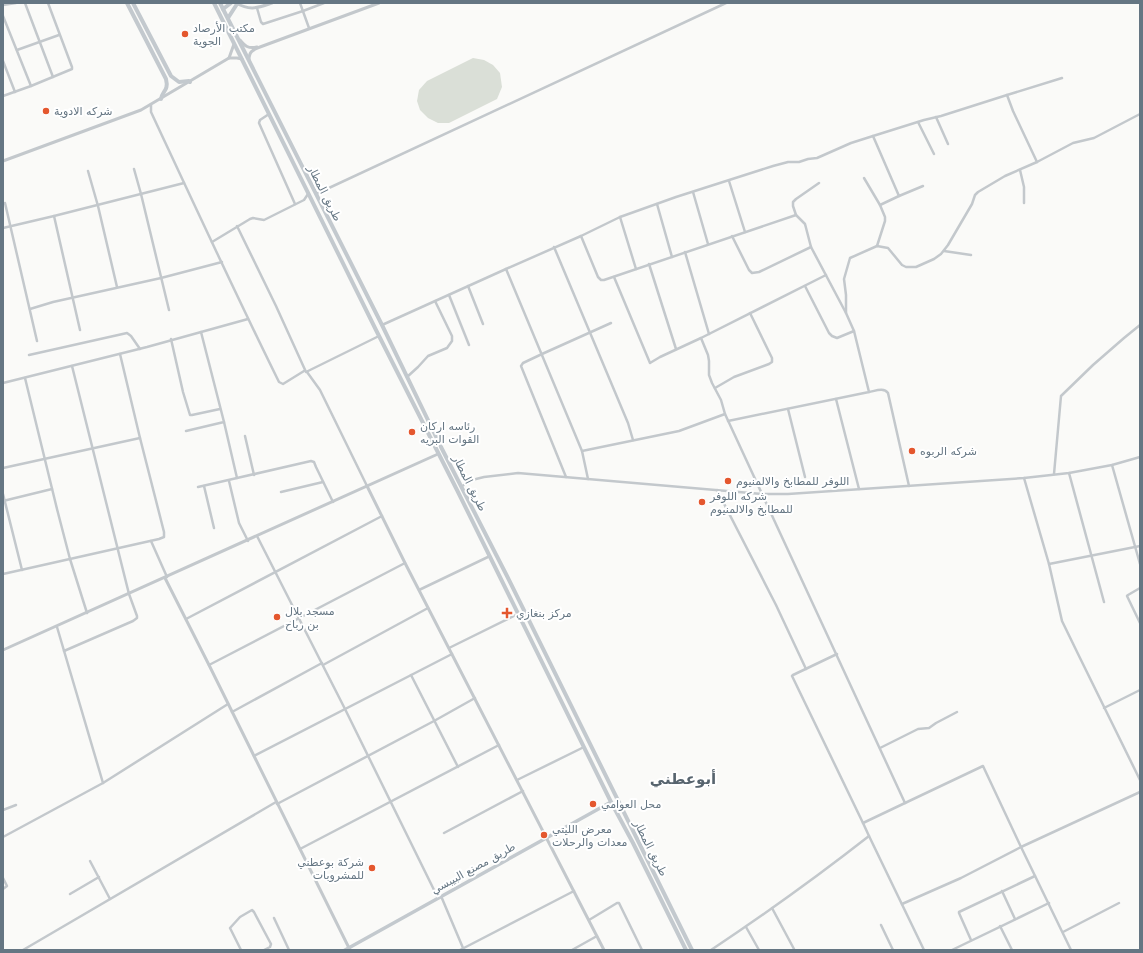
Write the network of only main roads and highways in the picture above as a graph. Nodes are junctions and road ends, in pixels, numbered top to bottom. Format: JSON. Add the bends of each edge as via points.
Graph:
{"nodes":[{"id":1,"x":127,"y":3,"type":"edge"},
{"id":2,"x":132,"y":3,"type":"edge"},
{"id":3,"x":214,"y":3,"type":"edge"},
{"id":4,"x":220,"y":3,"type":"edge"},
{"id":5,"x":231,"y":3,"type":"edge"},
{"id":6,"x":236,"y":4,"type":"edge"},
{"id":7,"x":223,"y":9,"type":"junction"},
{"id":8,"x":228,"y":18,"type":"junction"},
{"id":9,"x":190,"y":82,"type":"road end"},
{"id":10,"x":161,"y":99,"type":"road end"},
{"id":11,"x":611,"y":802,"type":"junction"},
{"id":12,"x":677,"y":920,"type":"junction"},
{"id":13,"x":672,"y":924,"type":"junction"},
{"id":14,"x":348,"y":949,"type":"edge"},
{"id":15,"x":686,"y":950,"type":"edge"},
{"id":16,"x":692,"y":950,"type":"edge"}],
"edges":[{"from":1,"to":10,"type":"main road","via":[[166,79],[166,88]]},
{"from":2,"to":9,"type":"main road","via":[[171,76],[179,82]]},
{"from":3,"to":11,"type":"main road","name":"طريق المطار"},
{"from":4,"to":7,"type":"main road","name":"طريق المطار"},
{"from":5,"to":7,"type":"main road"},
{"from":6,"to":8,"type":"main road"},
{"from":7,"to":8,"type":"main road","name":"طريق المطار"},
{"from":8,"to":12,"type":"main road","name":"طريق المطار"},
{"from":11,"to":13,"type":"main road","name":"طريق المطار"},
{"from":11,"to":14,"type":"main road","name":"طريق مصنع البيبسي"},
{"from":12,"to":13,"type":"main road"},
{"from":12,"to":16,"type":"main road","name":"طريق المطار"},
{"from":13,"to":15,"type":"main road","name":"طريق المطار"}]}
